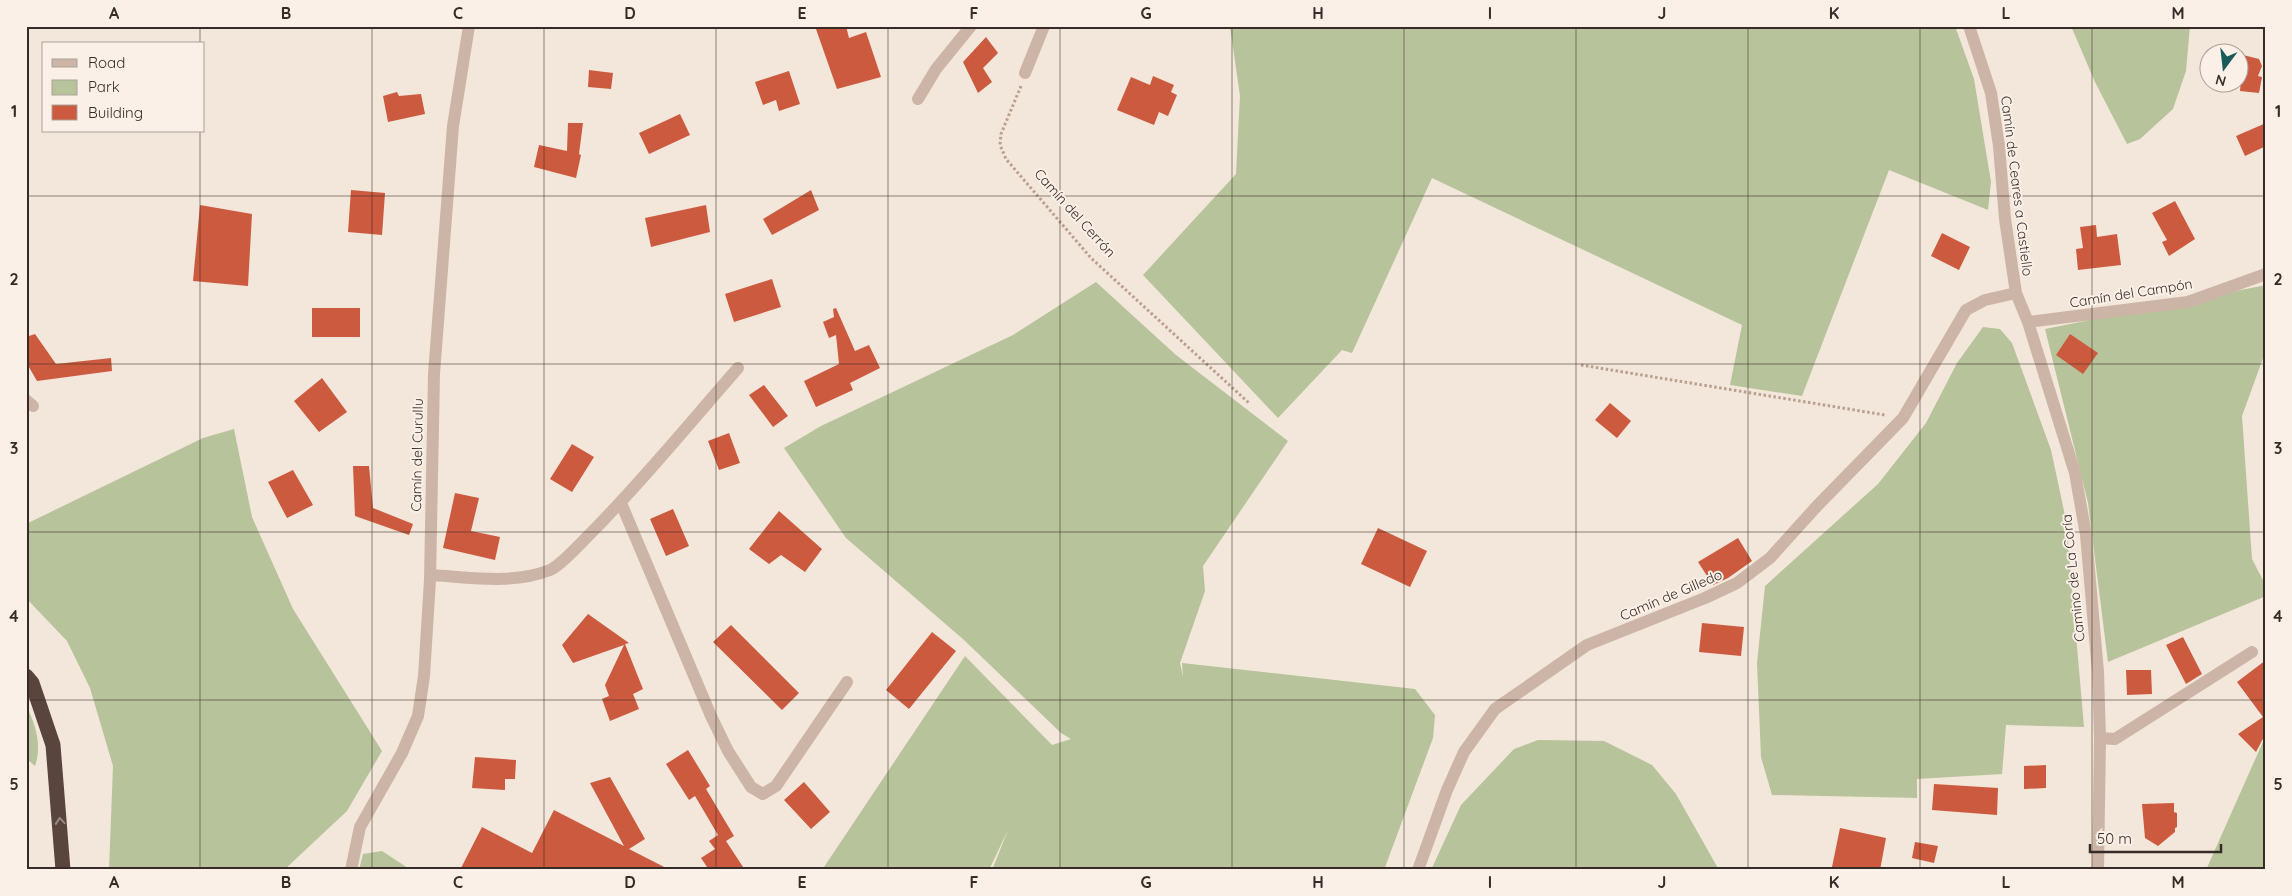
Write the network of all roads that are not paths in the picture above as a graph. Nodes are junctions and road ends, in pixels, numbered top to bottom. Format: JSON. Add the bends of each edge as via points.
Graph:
{"nodes":[{"id":1,"x":469,"y":26,"type":"edge"},
{"id":2,"x":971,"y":26,"type":"edge"},
{"id":3,"x":1044,"y":26,"type":"edge"},
{"id":4,"x":1969,"y":26,"type":"edge"},
{"id":5,"x":1026,"y":73,"type":"road end"},
{"id":6,"x":918,"y":99,"type":"dead end"},
{"id":7,"x":2266,"y":274,"type":"edge"},
{"id":8,"x":2016,"y":293,"type":"junction"},
{"id":9,"x":2028,"y":322,"type":"junction"},
{"id":10,"x":738,"y":368,"type":"dead end"},
{"id":11,"x":621,"y":503,"type":"junction"},
{"id":12,"x":430,"y":574,"type":"junction"},
{"id":13,"x":2252,"y":652,"type":"dead end"},
{"id":14,"x":26,"y":676,"type":"edge"},
{"id":15,"x":847,"y":682,"type":"dead end"},
{"id":16,"x":2100,"y":738,"type":"junction"},
{"id":17,"x":63,"y":870,"type":"edge"},
{"id":18,"x":351,"y":870,"type":"edge"},
{"id":19,"x":1418,"y":870,"type":"edge"},
{"id":20,"x":2098,"y":870,"type":"edge"}],
"edges":[{"from":1,"to":12,"type":"street","name":"Camín del Curullu","via":[[453,126],[435,364]]},
{"from":2,"to":6,"type":"street","via":[[936,69]]},
{"from":3,"to":5,"type":"street"},
{"from":4,"to":8,"type":"street","name":"Camín de Ceares a Castiello","via":[[1991,93]]},
{"from":7,"to":9,"type":"street","name":"Camín del Campón","via":[[2188,302]]},
{"from":8,"to":9,"type":"street","name":"Camino de La Coría"},
{"from":8,"to":19,"type":"street","name":"Camín de Gilledo","via":[[1985,300],[1966,310],[1903,418],[1770,558],[1737,583],[1587,645],[1495,710],[1464,752]]},
{"from":9,"to":16,"type":"street","name":"Camino de La Coría","via":[[2075,473],[2086,535],[2098,672]]},
{"from":10,"to":11,"type":"street"},
{"from":11,"to":12,"type":"street","via":[[552,569],[525,577],[492,579]]},
{"from":11,"to":15,"type":"street","via":[[711,716],[751,787],[764,794],[776,786]]},
{"from":12,"to":18,"type":"street","name":"Camín del Curullu","via":[[424,676],[418,716],[402,753],[360,827]]},
{"from":13,"to":16,"type":"street","via":[[2115,739]]},
{"from":17,"to":14,"type":"highway","one_way":true,"via":[[53,745],[32,683]]},
{"from":16,"to":20,"type":"street","name":"Camino de La Coría"}]}
